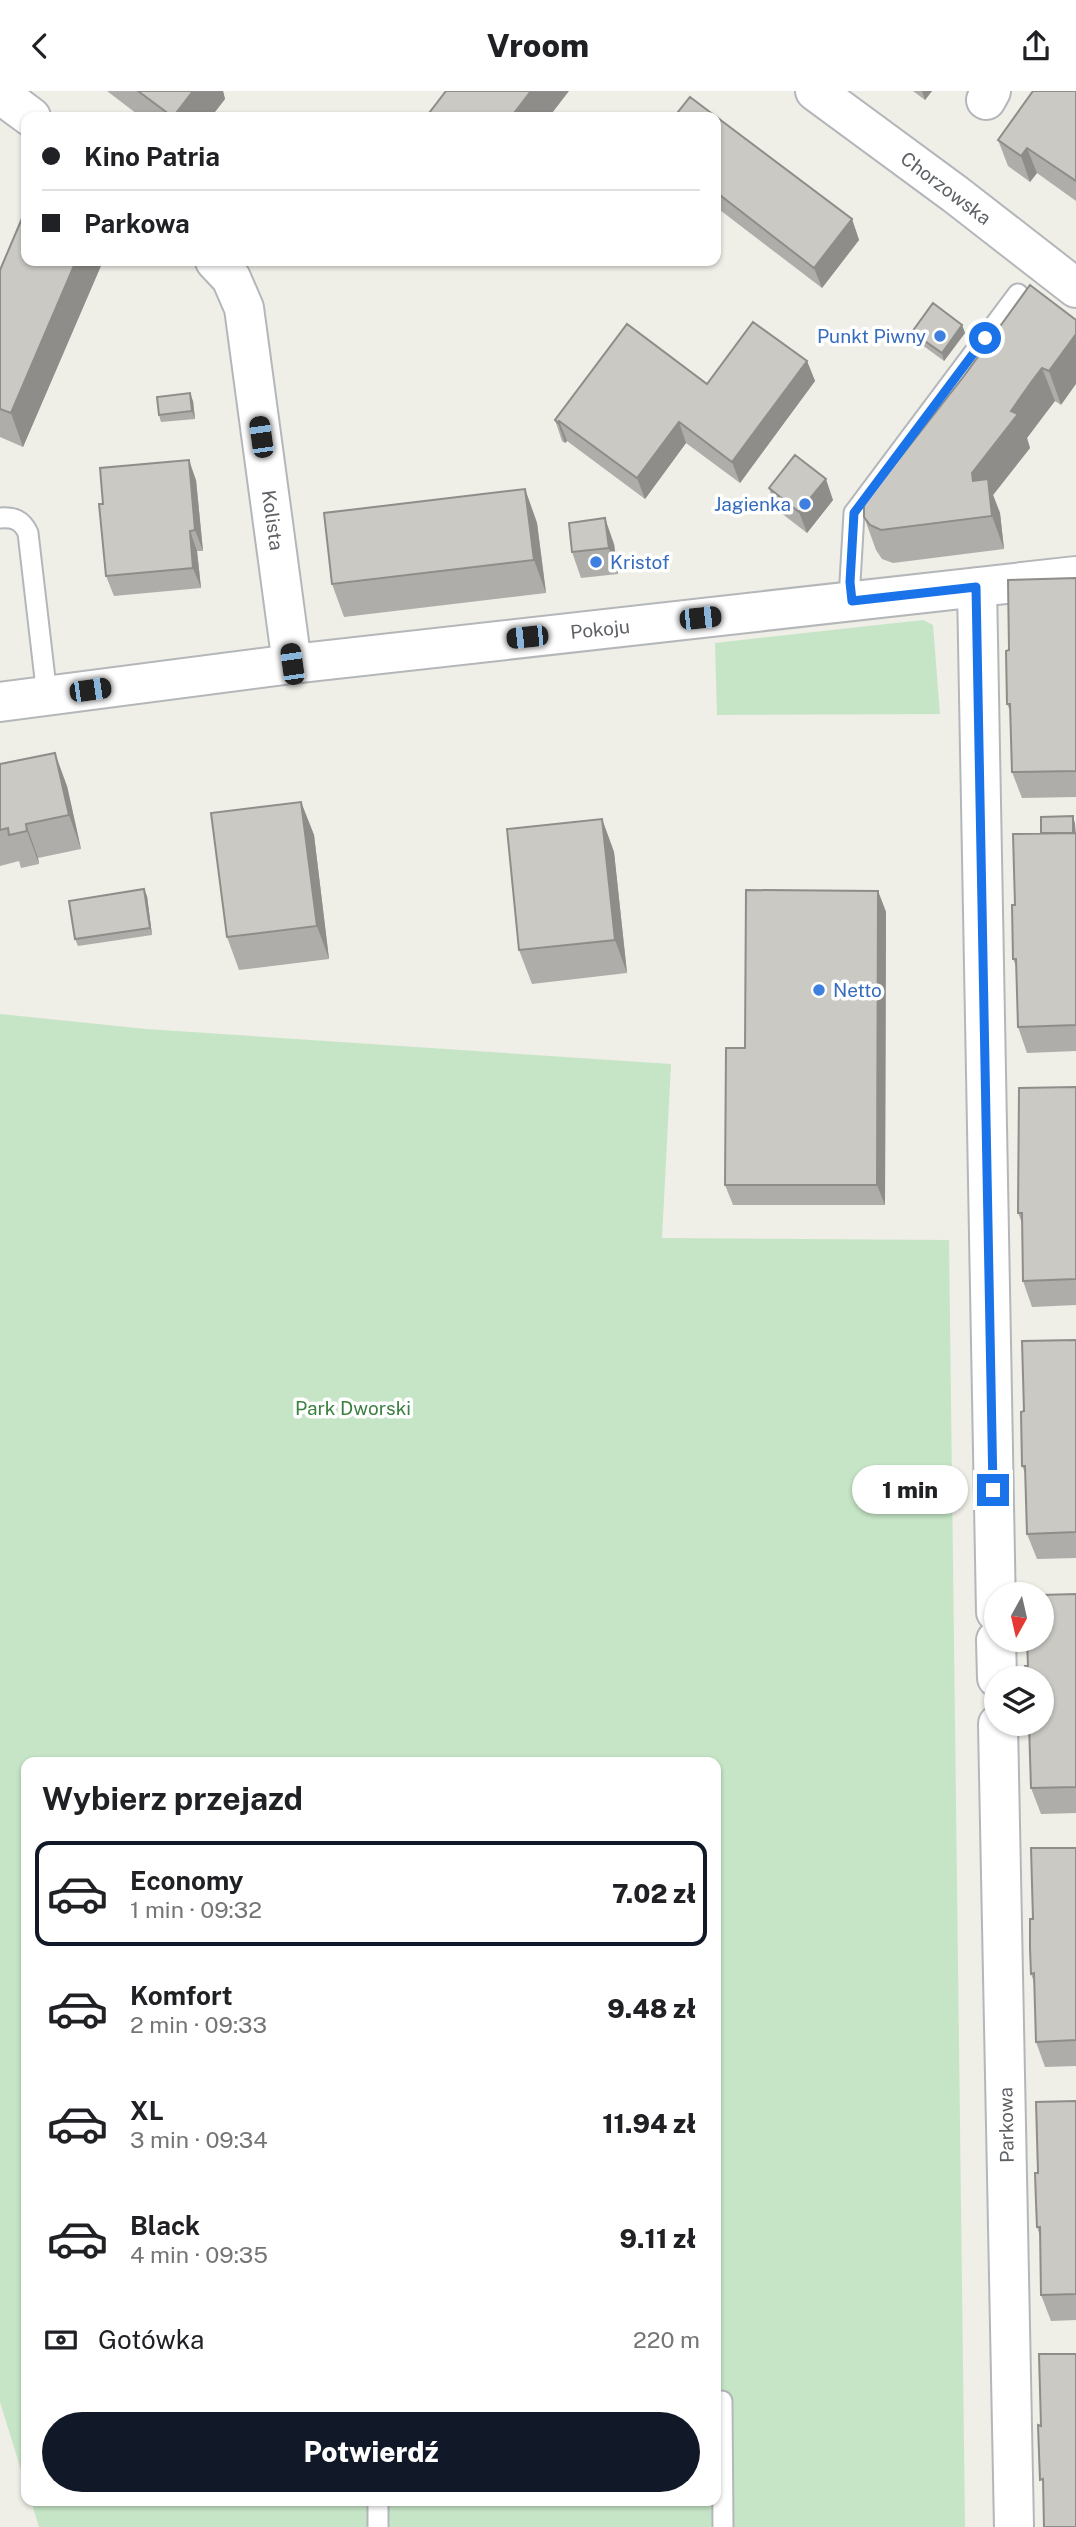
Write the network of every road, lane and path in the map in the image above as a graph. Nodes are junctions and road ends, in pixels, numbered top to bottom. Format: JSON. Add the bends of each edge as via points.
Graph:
{"nodes":[{"id":1,"x":815,"y":91,"type":"edge"},
{"id":2,"x":0,"y":94,"type":"edge"},
{"id":3,"x":24,"y":112,"type":"edge"},
{"id":4,"x":220,"y":266,"type":"edge"},
{"id":5,"x":1076,"y":288,"type":"edge"},
{"id":6,"x":1018,"y":294,"type":"dead end"},
{"id":7,"x":0,"y":519,"type":"edge"},
{"id":8,"x":1076,"y":576,"type":"edge"},
{"id":9,"x":976,"y":587,"type":"junction"},
{"id":10,"x":852,"y":601,"type":"junction"},
{"id":11,"x":292,"y":664,"type":"junction"},
{"id":12,"x":47,"y":696,"type":"junction"},
{"id":13,"x":0,"y":702,"type":"edge"},
{"id":14,"x":995,"y":1582,"type":"edge"},
{"id":15,"x":998,"y":1736,"type":"edge"},
{"id":16,"x":722,"y":2401,"type":"dead end"},
{"id":17,"x":378,"y":2506,"type":"edge"},
{"id":18,"x":378,"y":2527,"type":"edge"},
{"id":19,"x":723,"y":2527,"type":"edge"},
{"id":20,"x":1014,"y":2527,"type":"edge"}],
"edges":[{"from":1,"to":5,"type":"street","name":"Chorzowska"},
{"from":2,"to":3,"type":"street"},
{"from":4,"to":11,"type":"street","name":"Kolista","via":[[231,278],[244,308]]},
{"from":6,"to":10,"type":"lane","via":[[854,513]]},
{"from":7,"to":12,"type":"lane","via":[[19,520],[29,533]]},
{"from":8,"to":9,"type":"street","name":"Pokoju"},
{"from":9,"to":10,"type":"street","name":"Pokoju"},
{"from":9,"to":14,"type":"street"},
{"from":10,"to":11,"type":"street","name":"Pokoju"},
{"from":11,"to":12,"type":"street","name":"Pokoju"},
{"from":12,"to":13,"type":"street","name":"Pokoju"},
{"from":15,"to":20,"type":"street","name":"Parkowa"},
{"from":16,"to":19,"type":"lane"},
{"from":17,"to":18,"type":"lane"}]}
